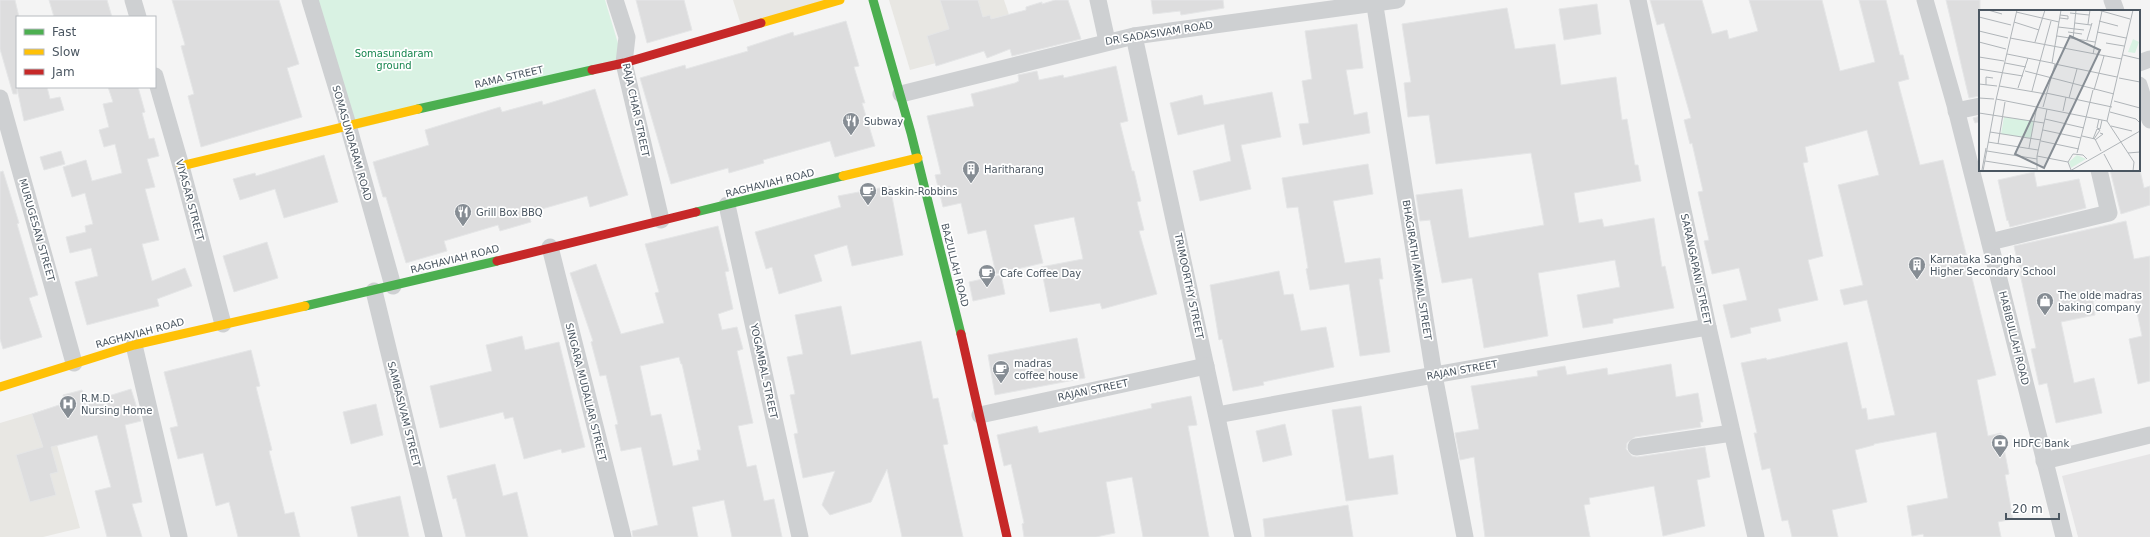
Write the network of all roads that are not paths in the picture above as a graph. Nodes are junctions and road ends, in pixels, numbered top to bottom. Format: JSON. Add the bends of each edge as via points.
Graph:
{"nodes":[{"id":1,"x":133,"y":0,"type":"edge"},
{"id":2,"x":310,"y":0,"type":"edge"},
{"id":3,"x":615,"y":0,"type":"edge"},
{"id":4,"x":840,"y":0,"type":"edge"},
{"id":5,"x":872,"y":0,"type":"edge"},
{"id":6,"x":1098,"y":0,"type":"edge"},
{"id":7,"x":1397,"y":0,"type":"edge"},
{"id":8,"x":1638,"y":0,"type":"edge"},
{"id":9,"x":1925,"y":0,"type":"edge"},
{"id":10,"x":2112,"y":0,"type":"edge"},
{"id":11,"x":1375,"y":1,"type":"edge"},
{"id":12,"x":2116,"y":10,"type":"edge"},
{"id":13,"x":138,"y":16,"type":"edge"},
{"id":14,"x":1134,"y":36,"type":"junction"},
{"id":15,"x":1107,"y":41,"type":"junction"},
{"id":16,"x":2150,"y":59,"type":"edge"},
{"id":17,"x":624,"y":62,"type":"junction"},
{"id":18,"x":2140,"y":62,"type":"edge"},
{"id":19,"x":156,"y":79,"type":"edge"},
{"id":20,"x":2140,"y":88,"type":"edge"},
{"id":21,"x":901,"y":94,"type":"junction"},
{"id":22,"x":0,"y":98,"type":"edge"},
{"id":23,"x":1979,"y":106,"type":"edge"},
{"id":24,"x":1956,"y":111,"type":"junction"},
{"id":25,"x":2150,"y":120,"type":"edge"},
{"id":26,"x":348,"y":125,"type":"junction"},
{"id":27,"x":918,"y":158,"type":"junction"},
{"id":28,"x":181,"y":166,"type":"junction"},
{"id":29,"x":2099,"y":171,"type":"edge"},
{"id":30,"x":727,"y":205,"type":"junction"},
{"id":31,"x":661,"y":220,"type":"junction"},
{"id":32,"x":1990,"y":242,"type":"junction"},
{"id":33,"x":550,"y":247,"type":"junction"},
{"id":34,"x":393,"y":286,"type":"junction"},
{"id":35,"x":374,"y":291,"type":"junction"},
{"id":36,"x":223,"y":324,"type":"junction"},
{"id":37,"x":1708,"y":327,"type":"junction"},
{"id":38,"x":134,"y":345,"type":"junction"},
{"id":39,"x":74,"y":363,"type":"junction"},
{"id":40,"x":1206,"y":366,"type":"junction"},
{"id":41,"x":1434,"y":375,"type":"junction"},
{"id":42,"x":0,"y":387,"type":"edge"},
{"id":43,"x":980,"y":415,"type":"junction"},
{"id":44,"x":1216,"y":415,"type":"junction"},
{"id":45,"x":1732,"y":433,"type":"junction"},
{"id":46,"x":2150,"y":434,"type":"edge"},
{"id":47,"x":1636,"y":447,"type":"dead end"},
{"id":48,"x":2044,"y":461,"type":"junction"},
{"id":49,"x":180,"y":537,"type":"edge"},
{"id":50,"x":434,"y":537,"type":"edge"},
{"id":51,"x":623,"y":537,"type":"edge"},
{"id":52,"x":800,"y":537,"type":"edge"},
{"id":53,"x":1007,"y":537,"type":"edge"},
{"id":54,"x":1243,"y":537,"type":"edge"},
{"id":55,"x":1465,"y":537,"type":"edge"},
{"id":56,"x":1756,"y":537,"type":"edge"},
{"id":57,"x":2064,"y":537,"type":"edge"}],
"edges":[{"from":1,"to":13,"type":"street"},
{"from":2,"to":26,"type":"street","name":"SOMASUNDARAM ROAD"},
{"from":3,"to":17,"type":"street","name":"RAJA CHAR STREET","via":[[627,37]]},
{"from":4,"to":17,"type":"street","name":"RAMA STREET"},
{"from":5,"to":21,"type":"street","name":"BAZULLAH ROAD"},
{"from":6,"to":15,"type":"street"},
{"from":7,"to":11,"type":"street","name":"DR SADASIVAM ROAD"},
{"from":8,"to":37,"type":"street","name":"SARANGAPANI STREET"},
{"from":9,"to":24,"type":"street","name":"HABIBULLAH ROAD"},
{"from":10,"to":12,"type":"street"},
{"from":11,"to":14,"type":"street","name":"DR SADASIVAM ROAD"},
{"from":11,"to":41,"type":"street","name":"BHAGIRATHI AMMAL STREET"},
{"from":14,"to":15,"type":"street","name":"DR SADASIVAM ROAD"},
{"from":14,"to":40,"type":"street","name":"TRIMOORTHY STREET"},
{"from":15,"to":21,"type":"street","name":"DR SADASIVAM ROAD"},
{"from":16,"to":18,"type":"street"},
{"from":17,"to":26,"type":"street","name":"RAMA STREET"},
{"from":17,"to":31,"type":"street","name":"RAJA CHAR STREET"},
{"from":19,"to":28,"type":"street","name":"VIYASAR STREET"},
{"from":20,"to":25,"type":"street"},
{"from":21,"to":27,"type":"street","name":"BAZULLAH ROAD"},
{"from":22,"to":39,"type":"street","name":"MURUGESAN STREET"},
{"from":23,"to":24,"type":"street"},
{"from":24,"to":32,"type":"street","name":"HABIBULLAH ROAD"},
{"from":26,"to":28,"type":"street","name":"RAMA STREET"},
{"from":26,"to":34,"type":"street","name":"SOMASUNDARAM ROAD"},
{"from":27,"to":30,"type":"street","name":"RAGHAVIAH ROAD"},
{"from":27,"to":43,"type":"street","name":"BAZULLAH ROAD"},
{"from":28,"to":36,"type":"street","name":"VIYASAR STREET"},
{"from":29,"to":32,"type":"street","via":[[2108,213]]},
{"from":30,"to":31,"type":"street","name":"RAGHAVIAH ROAD"},
{"from":30,"to":52,"type":"street","name":"YOGAMBAL STREET"},
{"from":31,"to":33,"type":"street","name":"RAGHAVIAH ROAD"},
{"from":32,"to":48,"type":"street","name":"HABIBULLAH ROAD"},
{"from":33,"to":34,"type":"street","name":"RAGHAVIAH ROAD"},
{"from":33,"to":51,"type":"street","name":"SINGARA MUDALIAR STREET"},
{"from":34,"to":35,"type":"street","name":"RAGHAVIAH ROAD"},
{"from":35,"to":36,"type":"street","name":"RAGHAVIAH ROAD"},
{"from":35,"to":50,"type":"street","name":"SAMBASIVAM STREET"},
{"from":36,"to":38,"type":"street","name":"RAGHAVIAH ROAD"},
{"from":37,"to":41,"type":"street","name":"RAJAN STREET"},
{"from":37,"to":45,"type":"street","name":"SARANGAPANI STREET"},
{"from":38,"to":39,"type":"street","name":"RAGHAVIAH ROAD"},
{"from":38,"to":49,"type":"street"},
{"from":39,"to":42,"type":"street","name":"RAGHAVIAH ROAD"},
{"from":40,"to":43,"type":"street","name":"RAJAN STREET"},
{"from":40,"to":44,"type":"street","name":"TRIMOORTHY STREET"},
{"from":41,"to":44,"type":"street","name":"RAJAN STREET"},
{"from":41,"to":55,"type":"street","name":"BHAGIRATHI AMMAL STREET"},
{"from":43,"to":53,"type":"street","name":"BAZULLAH ROAD"},
{"from":44,"to":54,"type":"street","name":"TRIMOORTHY STREET"},
{"from":45,"to":47,"type":"street"},
{"from":45,"to":56,"type":"street","name":"SARANGAPANI STREET"},
{"from":46,"to":48,"type":"street"},
{"from":48,"to":57,"type":"street","name":"HABIBULLAH ROAD"}]}
